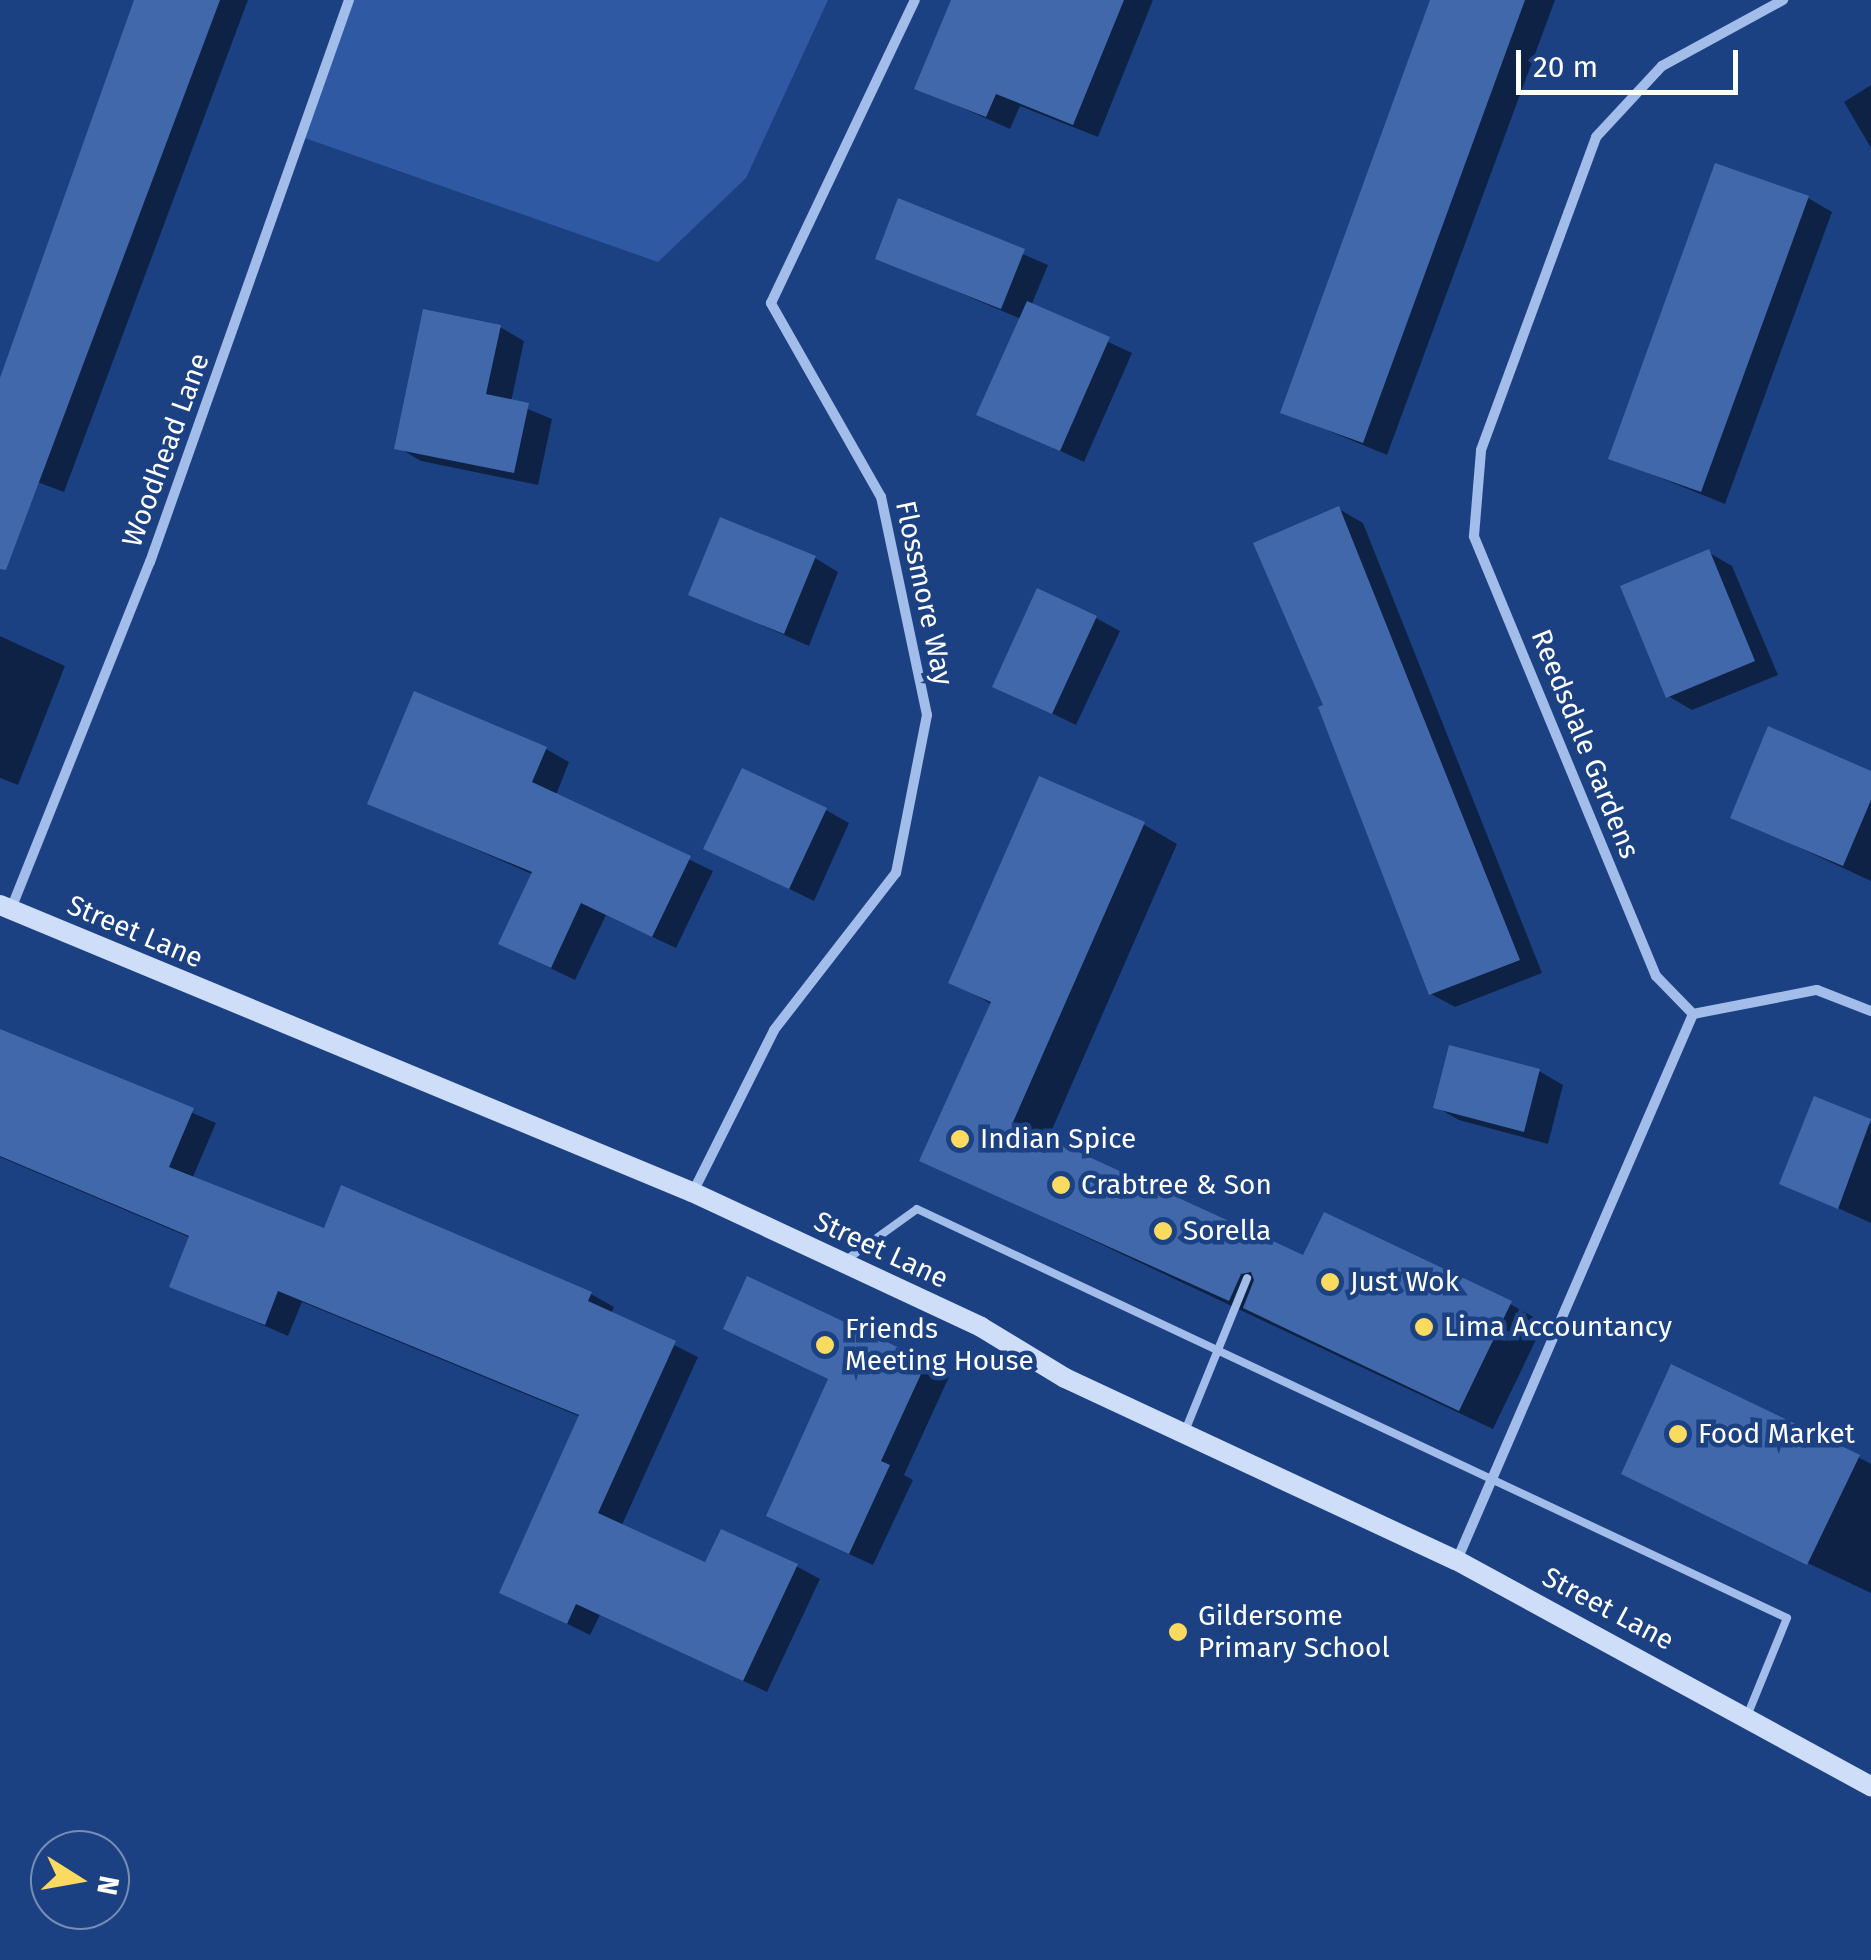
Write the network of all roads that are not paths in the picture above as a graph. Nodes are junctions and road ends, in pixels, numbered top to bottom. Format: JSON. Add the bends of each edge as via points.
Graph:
{"nodes":[{"id":1,"x":350,"y":0,"type":"edge"},
{"id":2,"x":915,"y":0,"type":"edge"},
{"id":3,"x":1784,"y":0,"type":"edge"},
{"id":4,"x":5,"y":908,"type":"edge"},
{"id":5,"x":1871,"y":1011,"type":"edge"},
{"id":6,"x":1693,"y":1014,"type":"junction"},
{"id":7,"x":692,"y":1192,"type":"junction"},
{"id":8,"x":842,"y":1263,"type":"junction"},
{"id":9,"x":1248,"y":1278,"type":"dead end"},
{"id":10,"x":1220,"y":1350,"type":"junction"},
{"id":11,"x":1184,"y":1434,"type":"junction"},
{"id":12,"x":1494,"y":1478,"type":"junction"},
{"id":13,"x":1456,"y":1560,"type":"junction"},
{"id":14,"x":1747,"y":1716,"type":"junction"},
{"id":15,"x":1871,"y":1786,"type":"edge"}],
"edges":[{"from":1,"to":4,"type":"street","name":"Woodhead Lane","via":[[150,562]]},
{"from":2,"to":7,"type":"street","name":"Flossmore Way","via":[[772,302],[881,496],[927,715],[896,873],[774,1030]]},
{"from":3,"to":6,"type":"street","name":"Reedsdale Gardens","via":[[1662,66],[1596,137],[1480,450],[1474,536],[1656,976]]},
{"from":4,"to":7,"type":"street","name":"Street Lane"},
{"from":5,"to":6,"type":"street","via":[[1817,990]]},
{"from":6,"to":12,"type":"street"},
{"from":7,"to":8,"type":"street","name":"Street Lane"},
{"from":8,"to":10,"type":"lane","via":[[917,1209]]},
{"from":8,"to":11,"type":"street","name":"Street Lane"},
{"from":9,"to":10,"type":"lane"},
{"from":10,"to":11,"type":"lane"},
{"from":10,"to":12,"type":"lane"},
{"from":11,"to":13,"type":"street","name":"Street Lane"},
{"from":12,"to":13,"type":"street"},
{"from":12,"to":14,"type":"lane","via":[[1787,1618]]},
{"from":13,"to":14,"type":"street","name":"Street Lane"},
{"from":14,"to":15,"type":"street","name":"Street Lane"}]}
